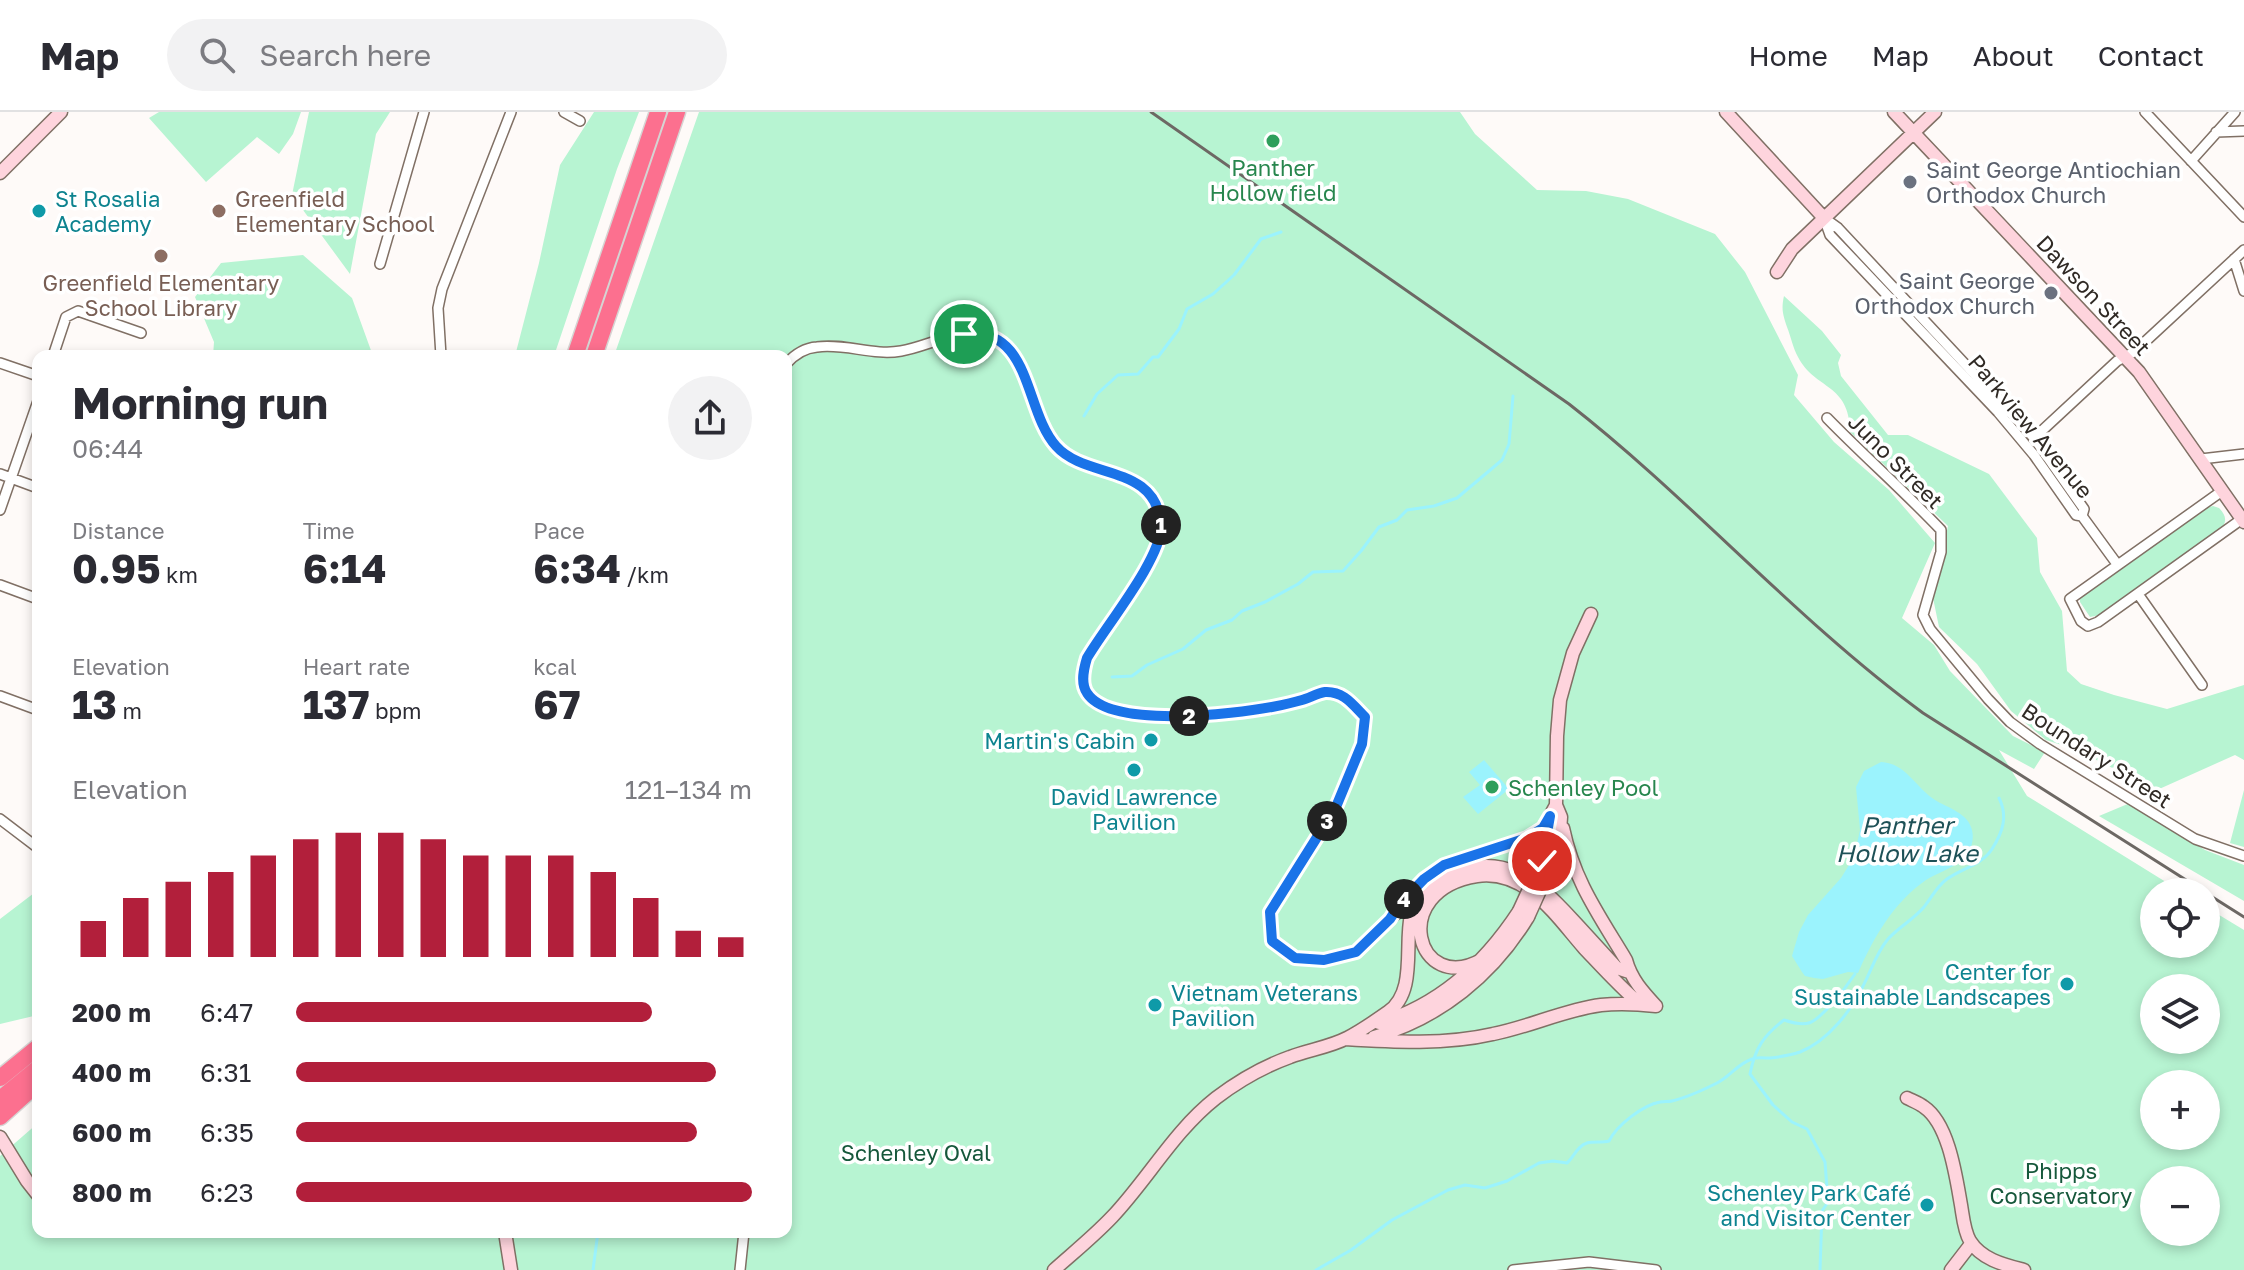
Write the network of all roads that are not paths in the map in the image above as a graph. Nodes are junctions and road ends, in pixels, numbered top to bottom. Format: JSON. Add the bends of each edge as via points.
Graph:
{"nodes":[{"id":1,"x":61,"y":112,"type":"edge"},
{"id":2,"x":424,"y":112,"type":"edge"},
{"id":3,"x":511,"y":112,"type":"edge"},
{"id":4,"x":564,"y":112,"type":"edge"},
{"id":5,"x":658,"y":112,"type":"edge"},
{"id":6,"x":677,"y":112,"type":"edge"},
{"id":7,"x":1726,"y":112,"type":"edge"},
{"id":8,"x":1894,"y":112,"type":"edge"},
{"id":9,"x":1935,"y":112,"type":"edge"},
{"id":10,"x":2145,"y":112,"type":"edge"},
{"id":11,"x":2235,"y":112,"type":"edge"},
{"id":12,"x":580,"y":121,"type":"dead end"},
{"id":13,"x":2244,"y":131,"type":"edge"},
{"id":14,"x":2216,"y":132,"type":"junction"},
{"id":15,"x":1913,"y":133,"type":"junction"},
{"id":16,"x":2191,"y":161,"type":"junction"},
{"id":17,"x":0,"y":173,"type":"edge"},
{"id":18,"x":2244,"y":217,"type":"edge"},
{"id":19,"x":1824,"y":218,"type":"junction"},
{"id":20,"x":2244,"y":250,"type":"edge"},
{"id":21,"x":2234,"y":259,"type":"junction"},
{"id":22,"x":380,"y":264,"type":"dead end"},
{"id":23,"x":1777,"y":272,"type":"dead end"},
{"id":24,"x":2244,"y":291,"type":"edge"},
{"id":25,"x":141,"y":333,"type":"dead end"},
{"id":26,"x":55,"y":350,"type":"edge"},
{"id":27,"x":441,"y":350,"type":"edge"},
{"id":28,"x":577,"y":350,"type":"edge"},
{"id":29,"x":596,"y":350,"type":"edge"},
{"id":30,"x":2125,"y":356,"type":"junction"},
{"id":31,"x":792,"y":359,"type":"edge"},
{"id":32,"x":0,"y":363,"type":"edge"},
{"id":33,"x":32,"y":374,"type":"edge"},
{"id":34,"x":32,"y":418,"type":"edge"},
{"id":35,"x":1827,"y":418,"type":"dead end"},
{"id":36,"x":2034,"y":438,"type":"junction"},
{"id":37,"x":2244,"y":454,"type":"edge"},
{"id":38,"x":2201,"y":459,"type":"junction"},
{"id":39,"x":0,"y":474,"type":"edge"},
{"id":40,"x":11,"y":478,"type":"junction"},
{"id":41,"x":32,"y":486,"type":"edge"},
{"id":42,"x":2222,"y":491,"type":"junction"},
{"id":43,"x":0,"y":510,"type":"edge"},
{"id":44,"x":2082,"y":516,"type":"junction"},
{"id":45,"x":2243,"y":520,"type":"edge"},
{"id":46,"x":2117,"y":564,"type":"junction"},
{"id":47,"x":0,"y":585,"type":"edge"},
{"id":48,"x":2138,"y":594,"type":"junction"},
{"id":49,"x":32,"y":597,"type":"edge"},
{"id":50,"x":1591,"y":614,"type":"dead end"},
{"id":51,"x":1923,"y":615,"type":"joint"},
{"id":52,"x":2202,"y":685,"type":"dead end"},
{"id":53,"x":0,"y":696,"type":"edge"},
{"id":54,"x":32,"y":708,"type":"edge"},
{"id":55,"x":1556,"y":813,"type":"junction"},
{"id":56,"x":0,"y":819,"type":"edge"},
{"id":57,"x":32,"y":843,"type":"edge"},
{"id":58,"x":2244,"y":856,"type":"edge"},
{"id":59,"x":1417,"y":901,"type":"junction"},
{"id":60,"x":1524,"y":914,"type":"junction"},
{"id":61,"x":1390,"y":919,"type":"junction"},
{"id":62,"x":1483,"y":959,"type":"junction"},
{"id":63,"x":1629,"y":972,"type":"junction"},
{"id":64,"x":1618,"y":984,"type":"junction"},
{"id":65,"x":1640,"y":1004,"type":"junction"},
{"id":66,"x":1600,"y":1005,"type":"junction"},
{"id":67,"x":1364,"y":1034,"type":"junction"},
{"id":68,"x":32,"y":1052,"type":"edge"},
{"id":69,"x":32,"y":1073,"type":"edge"},
{"id":70,"x":0,"y":1078,"type":"edge"},
{"id":71,"x":32,"y":1088,"type":"edge"},
{"id":72,"x":1907,"y":1098,"type":"dead end"},
{"id":73,"x":0,"y":1099,"type":"edge"},
{"id":74,"x":0,"y":1117,"type":"edge"},
{"id":75,"x":0,"y":1137,"type":"edge"},
{"id":76,"x":32,"y":1187,"type":"edge"},
{"id":77,"x":506,"y":1238,"type":"edge"},
{"id":78,"x":743,"y":1238,"type":"edge"},
{"id":79,"x":1971,"y":1244,"type":"junction"},
{"id":80,"x":2019,"y":1269,"type":"edge"},
{"id":81,"x":511,"y":1270,"type":"edge"},
{"id":82,"x":740,"y":1270,"type":"edge"},
{"id":83,"x":1054,"y":1270,"type":"edge"},
{"id":84,"x":1513,"y":1270,"type":"edge"},
{"id":85,"x":1656,"y":1270,"type":"edge"},
{"id":86,"x":1951,"y":1270,"type":"edge"},
{"id":87,"x":1994,"y":1270,"type":"edge"}],
"edges":[{"from":1,"to":17,"type":"main road"},
{"from":2,"to":22,"type":"street"},
{"from":3,"to":27,"type":"street","via":[[442,289]]},
{"from":4,"to":12,"type":"street"},
{"from":5,"to":28,"type":"highway"},
{"from":6,"to":29,"type":"highway"},
{"from":7,"to":19,"type":"main road","name":"Parkview Avenue"},
{"from":8,"to":15,"type":"main road","name":"Dawson Street"},
{"from":9,"to":15,"type":"main road"},
{"from":10,"to":16,"type":"street"},
{"from":11,"to":14,"type":"street"},
{"from":13,"to":14,"type":"street"},
{"from":14,"to":16,"type":"street"},
{"from":15,"to":19,"type":"main road"},
{"from":15,"to":30,"type":"main road","name":"Dawson Street"},
{"from":16,"to":18,"type":"street"},
{"from":19,"to":23,"type":"main road"},
{"from":19,"to":36,"type":"street","name":"Parkview Avenue"},
{"from":19,"to":44,"type":"street","name":"Parkview Avenue","via":[[1830,235],[1998,412],[2076,515]]},
{"from":20,"to":21,"type":"street"},
{"from":21,"to":24,"type":"street"},
{"from":21,"to":30,"type":"street"},
{"from":25,"to":26,"type":"street","via":[[78,311],[66,317]]},
{"from":30,"to":36,"type":"street"},
{"from":30,"to":38,"type":"main road","name":"Dawson Street"},
{"from":31,"to":61,"type":"street","via":[[813,347],[898,352],[975,333],[1003,344],[1023,369],[1057,448],[1070,459],[1135,482],[1159,515],[1161,536],[1151,559],[1087,658],[1087,695],[1103,706],[1139,715],[1207,716],[1325,692],[1347,697],[1365,717],[1362,744],[1336,807],[1270,912],[1272,941],[1295,958],[1324,960],[1356,952]]},
{"from":32,"to":33,"type":"street"},
{"from":34,"to":40,"type":"street"},
{"from":35,"to":51,"type":"street","name":"Juno Street","via":[[1941,530],[1941,552]]},
{"from":36,"to":44,"type":"street","name":"Parkview Avenue","via":[[2084,509]]},
{"from":37,"to":38,"type":"street"},
{"from":38,"to":42,"type":"main road","name":"Dawson Street"},
{"from":39,"to":40,"type":"street"},
{"from":40,"to":41,"type":"street"},
{"from":40,"to":43,"type":"street"},
{"from":42,"to":45,"type":"main road","name":"Dawson Street"},
{"from":42,"to":46,"type":"street"},
{"from":44,"to":46,"type":"street","name":"Parkview Avenue"},
{"from":45,"to":48,"type":"street"},
{"from":46,"to":48,"type":"street","via":[[2070,599],[2081,621],[2088,626],[2098,622]]},
{"from":47,"to":49,"type":"street"},
{"from":48,"to":52,"type":"street"},
{"from":50,"to":55,"type":"main road","via":[[1564,678]]},
{"from":51,"to":58,"type":"street","name":"Boundary Street","via":[[2010,722],[2195,839]]},
{"from":53,"to":54,"type":"street"},
{"from":55,"to":60,"type":"main road","bridge":true,"via":[[1546,863]]},
{"from":55,"to":61,"type":"street","via":[[1527,838],[1433,872]]},
{"from":55,"to":63,"type":"main road","via":[[1581,885]]},
{"from":56,"to":57,"type":"street"},
{"from":59,"to":61,"type":"street"},
{"from":59,"to":63,"type":"main road","via":[[1458,871],[1507,868],[1541,887],[1617,968]]},
{"from":59,"to":67,"type":"main road","via":[[1400,999]]},
{"from":60,"to":62,"type":"main road"},
{"from":60,"to":67,"type":"main road","via":[[1518,933],[1458,996],[1389,1033]]},
{"from":62,"to":64,"type":"main road","via":[[1472,965],[1445,965],[1421,943],[1419,923],[1443,889],[1477,876],[1499,877],[1537,896]]},
{"from":62,"to":67,"type":"main road","via":[[1435,998]]},
{"from":63,"to":64,"type":"main road"},
{"from":63,"to":65,"type":"main road","via":[[1656,1006]]},
{"from":64,"to":65,"type":"main road"},
{"from":64,"to":66,"type":"main road"},
{"from":65,"to":66,"type":"main road"},
{"from":66,"to":67,"type":"main road","via":[[1460,1040]]},
{"from":67,"to":83,"type":"main road","via":[[1288,1058],[1216,1098],[1112,1217]]},
{"from":68,"to":70,"type":"highway"},
{"from":69,"to":73,"type":"highway"},
{"from":71,"to":74,"type":"highway"},
{"from":72,"to":79,"type":"main road","via":[[1936,1118],[1945,1137]]},
{"from":75,"to":76,"type":"main road"},
{"from":77,"to":81,"type":"main road"},
{"from":78,"to":82,"type":"street"},
{"from":79,"to":80,"type":"main road","via":[[1994,1262]]},
{"from":79,"to":86,"type":"main road"},
{"from":80,"to":87,"type":"main road"},
{"from":84,"to":85,"type":"street","via":[[1589,1262]]}]}
